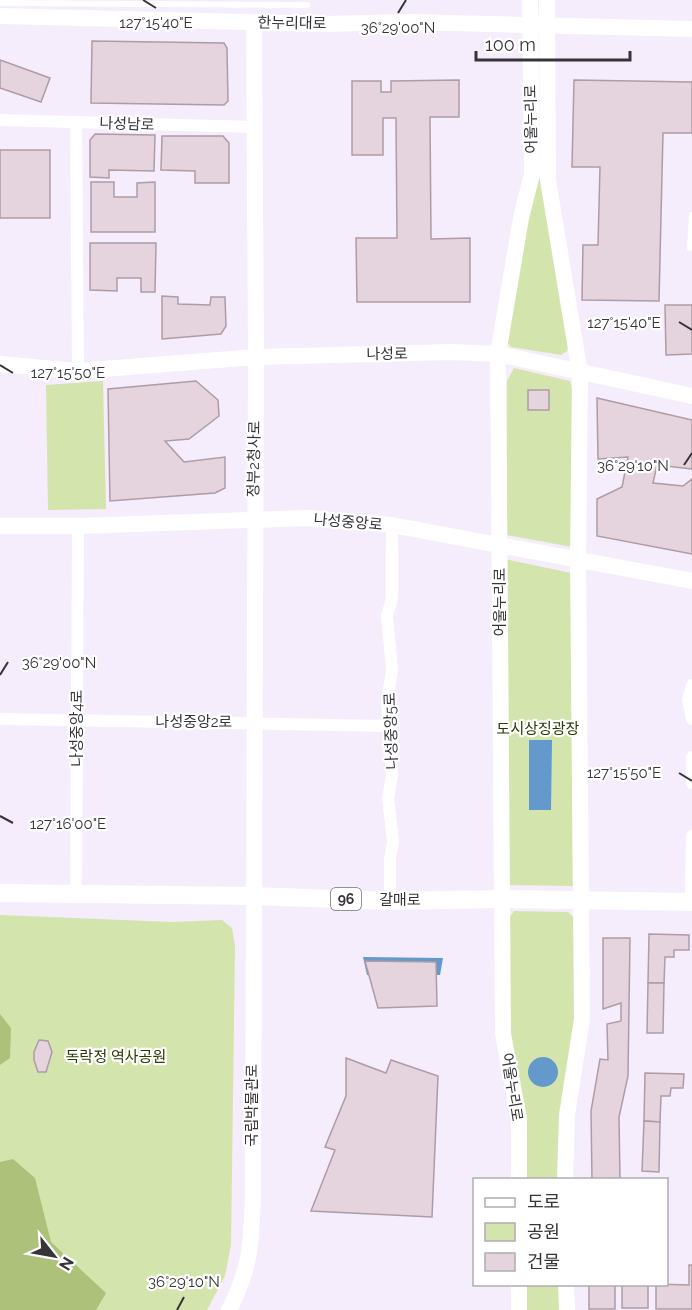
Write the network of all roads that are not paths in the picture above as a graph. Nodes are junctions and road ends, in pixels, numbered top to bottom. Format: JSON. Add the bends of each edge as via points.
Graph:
{"nodes":[{"id":1,"x":530,"y":0,"type":"edge"},
{"id":2,"x":547,"y":0,"type":"edge"},
{"id":3,"x":0,"y":3,"type":"edge"},
{"id":4,"x":307,"y":5,"type":"dead end"},
{"id":5,"x":0,"y":16,"type":"edge"},
{"id":6,"x":254,"y":23,"type":"junction"},
{"id":7,"x":538,"y":26,"type":"junction"},
{"id":8,"x":692,"y":28,"type":"edge"},
{"id":9,"x":0,"y":120,"type":"edge"},
{"id":10,"x":76,"y":122,"type":"junction"},
{"id":11,"x":254,"y":127,"type":"junction"},
{"id":12,"x":692,"y":215,"type":"edge"},
{"id":13,"x":690,"y":248,"type":"dead end"},
{"id":14,"x":498,"y":354,"type":"junction"},
{"id":15,"x":256,"y":357,"type":"junction"},
{"id":16,"x":0,"y":364,"type":"edge"},
{"id":17,"x":78,"y":371,"type":"junction"},
{"id":18,"x":580,"y":373,"type":"junction"},
{"id":19,"x":692,"y":396,"type":"edge"},
{"id":20,"x":253,"y":519,"type":"junction"},
{"id":21,"x":392,"y":525,"type":"junction"},
{"id":22,"x":0,"y":526,"type":"edge"},
{"id":23,"x":78,"y":526,"type":"junction"},
{"id":24,"x":500,"y":547,"type":"junction"},
{"id":25,"x":578,"y":561,"type":"junction"},
{"id":26,"x":692,"y":581,"type":"edge"},
{"id":27,"x":692,"y":685,"type":"edge"},
{"id":28,"x":692,"y":718,"type":"edge"},
{"id":29,"x":0,"y":719,"type":"edge"},
{"id":30,"x":78,"y":721,"type":"junction"},
{"id":31,"x":254,"y":723,"type":"junction"},
{"id":32,"x":389,"y":726,"type":"junction"},
{"id":33,"x":692,"y":757,"type":"edge"},
{"id":34,"x":692,"y":783,"type":"edge"},
{"id":35,"x":692,"y":836,"type":"edge"},
{"id":36,"x":0,"y":893,"type":"edge"},
{"id":37,"x":76,"y":893,"type":"junction"},
{"id":38,"x":253,"y":896,"type":"junction"},
{"id":39,"x":502,"y":899,"type":"junction"},
{"id":40,"x":390,"y":901,"type":"junction"},
{"id":41,"x":581,"y":901,"type":"junction"},
{"id":42,"x":692,"y":902,"type":"edge"},
{"id":43,"x":519,"y":1178,"type":"edge"},
{"id":44,"x":565,"y":1178,"type":"edge"},
{"id":45,"x":519,"y":1286,"type":"edge"},
{"id":46,"x":566,"y":1286,"type":"edge"},
{"id":47,"x":229,"y":1310,"type":"edge"},
{"id":48,"x":519,"y":1310,"type":"edge"},
{"id":49,"x":567,"y":1310,"type":"edge"}],
"edges":[{"from":1,"to":7,"type":"street"},
{"from":2,"to":7,"type":"street"},
{"from":3,"to":4,"type":"lane"},
{"from":5,"to":6,"type":"street","name":"한누리대로"},
{"from":6,"to":7,"type":"street","name":"한누리대로"},
{"from":6,"to":11,"type":"street","name":"정부2청사로"},
{"from":7,"to":8,"type":"street","name":"한누리대로"},
{"from":7,"to":14,"type":"street","name":"어울누리로","via":[[532,174]]},
{"from":7,"to":18,"type":"street","name":"어울누리로","via":[[548,180]]},
{"from":9,"to":10,"type":"street","name":"나성남로"},
{"from":10,"to":11,"type":"street","name":"나성남로"},
{"from":10,"to":17,"type":"street"},
{"from":11,"to":15,"type":"street","name":"정부2청사로"},
{"from":12,"to":13,"type":"lane"},
{"from":14,"to":15,"type":"street","name":"나성로"},
{"from":14,"to":18,"type":"street","name":"나성로"},
{"from":14,"to":24,"type":"street","name":"어울누리로"},
{"from":15,"to":17,"type":"street","name":"나성로"},
{"from":15,"to":20,"type":"street","name":"정부2청사로"},
{"from":16,"to":17,"type":"street","name":"나성로"},
{"from":18,"to":19,"type":"street","name":"나성로"},
{"from":18,"to":25,"type":"street","name":"어울누리로"},
{"from":20,"to":21,"type":"street","name":"나성중앙로","via":[[308,518]]},
{"from":20,"to":23,"type":"street","name":"나성중앙로"},
{"from":20,"to":31,"type":"street","name":"정부2청사로"},
{"from":21,"to":24,"type":"street","name":"나성중앙로"},
{"from":21,"to":32,"type":"street","name":"나성중앙5로","via":[[392,598],[387,616],[392,670],[387,702]]},
{"from":22,"to":23,"type":"street","name":"나성중앙로"},
{"from":23,"to":30,"type":"street","name":"나성중앙4로"},
{"from":24,"to":25,"type":"street","name":"나성중앙로"},
{"from":24,"to":39,"type":"street","name":"어울누리로"},
{"from":25,"to":26,"type":"street","name":"나성중앙로"},
{"from":25,"to":41,"type":"street","name":"어울누리로"},
{"from":27,"to":28,"type":"street","via":[[688,700]]},
{"from":29,"to":30,"type":"street","name":"나성중앙2로"},
{"from":30,"to":31,"type":"street","name":"나성중앙2로"},
{"from":30,"to":37,"type":"street","name":"나성중앙4로"},
{"from":31,"to":32,"type":"street","name":"나성중앙2로"},
{"from":31,"to":38,"type":"street","name":"정부2청사로"},
{"from":32,"to":40,"type":"street","name":"나성중앙5로","via":[[392,775],[388,798],[393,842]]},
{"from":33,"to":34,"type":"street"},
{"from":35,"to":42,"type":"street"},
{"from":36,"to":37,"type":"main road","name":"갈매로","number":"96"},
{"from":37,"to":38,"type":"main road","name":"갈매로","number":"96"},
{"from":38,"to":40,"type":"main road","name":"갈매로","number":"96"},
{"from":38,"to":47,"type":"street","name":"국립박물관로","via":[[251,1250],[243,1283]]},
{"from":39,"to":40,"type":"main road","name":"갈매로","number":"96"},
{"from":39,"to":41,"type":"main road","name":"갈매로","number":"96"},
{"from":39,"to":43,"type":"street","name":"어울누리로","via":[[503,1034],[519,1119]]},
{"from":41,"to":42,"type":"main road","name":"갈매로","number":"96"},
{"from":41,"to":44,"type":"street","name":"어울누리로","via":[[582,1019],[567,1115]]},
{"from":45,"to":48,"type":"street"},
{"from":46,"to":49,"type":"street"}]}
